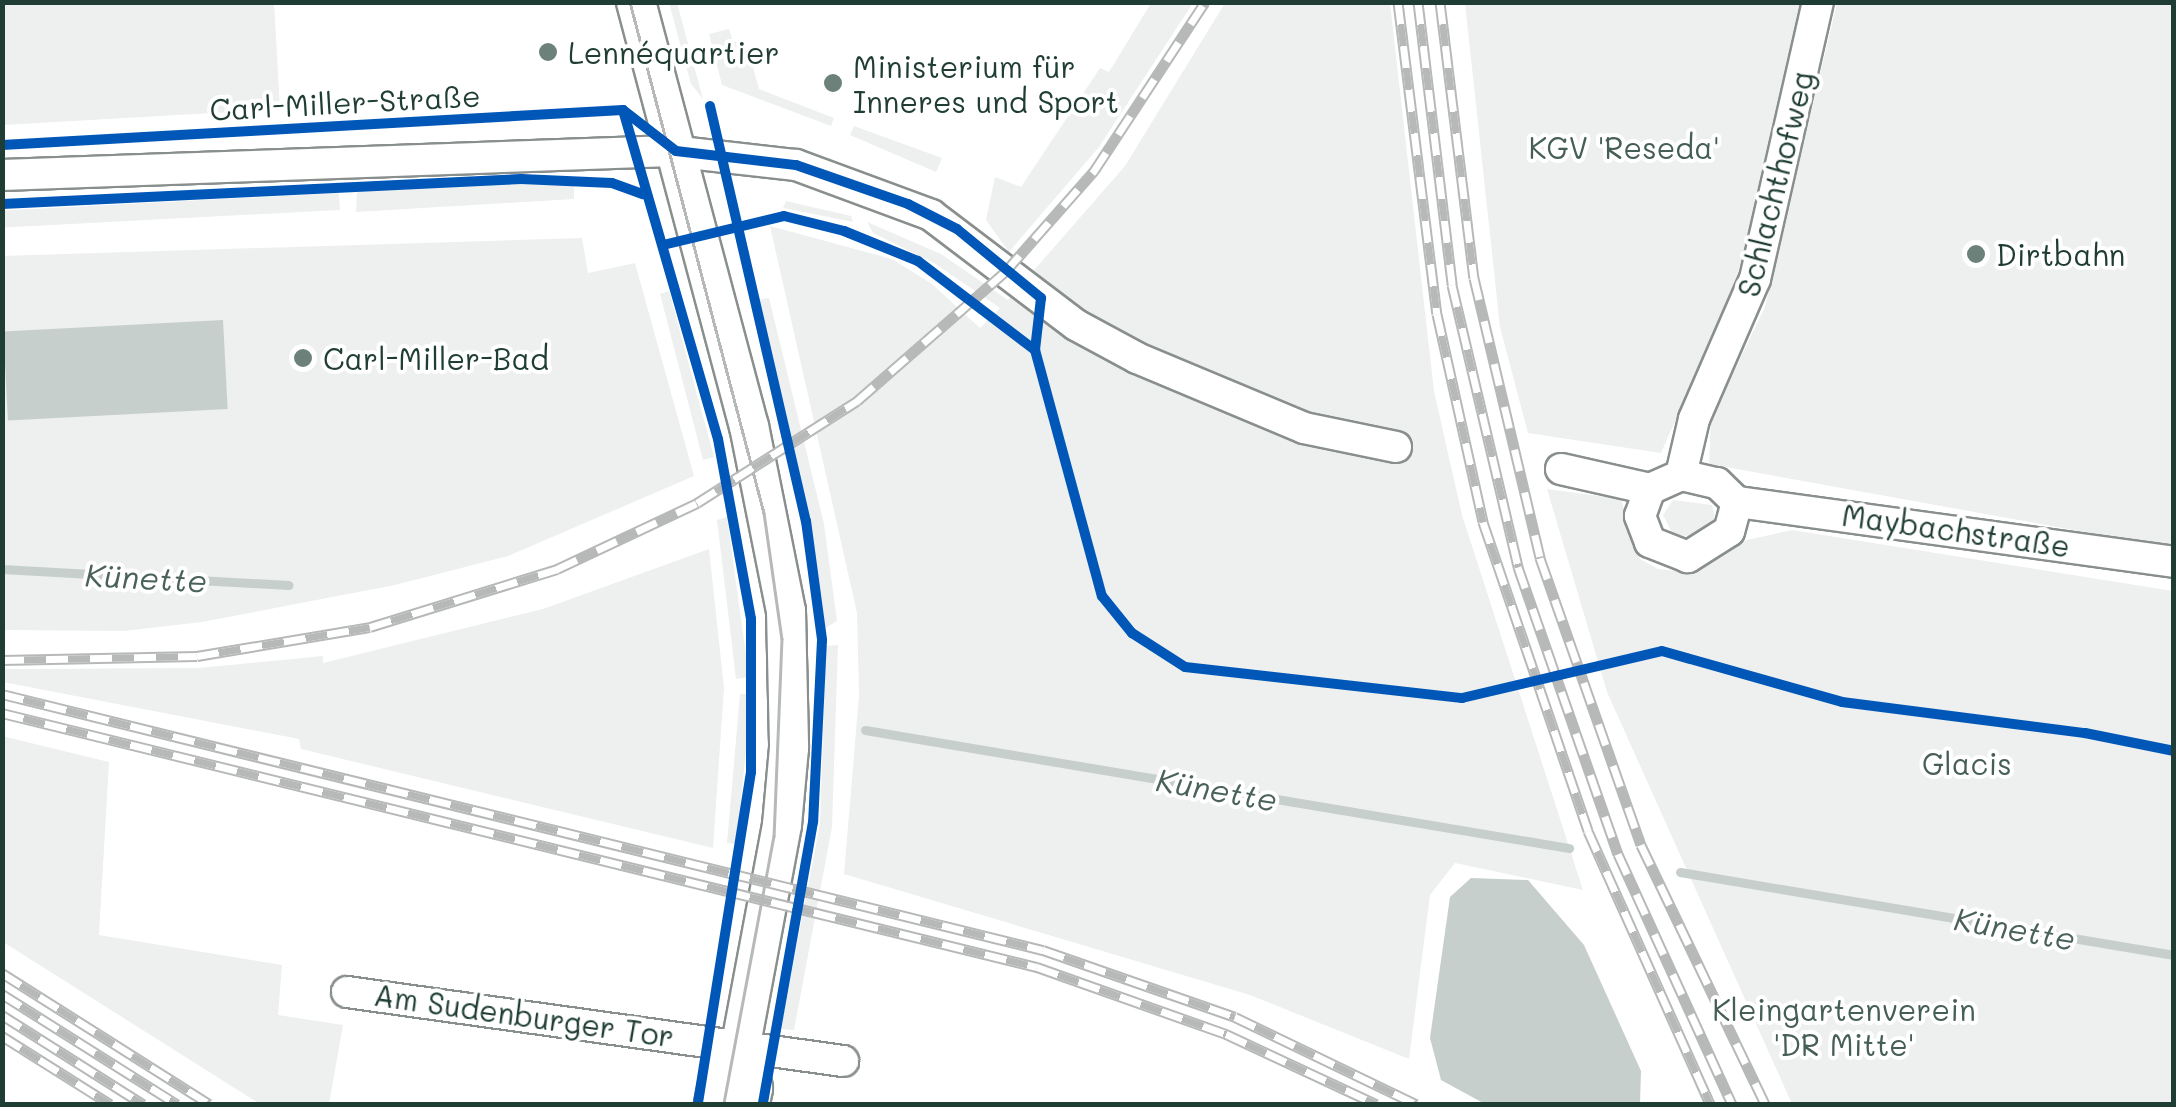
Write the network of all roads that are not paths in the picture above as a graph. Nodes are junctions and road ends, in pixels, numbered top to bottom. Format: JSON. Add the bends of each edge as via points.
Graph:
{"nodes":[{"id":1,"x":636,"y":2,"type":"edge"},
{"id":2,"x":1818,"y":2,"type":"edge"},
{"id":3,"x":676,"y":151,"type":"junction"},
{"id":4,"x":2,"y":175,"type":"edge"},
{"id":5,"x":1396,"y":447,"type":"dead end"},
{"id":6,"x":1561,"y":469,"type":"dead end"},
{"id":7,"x":1681,"y":475,"type":"junction"},
{"id":8,"x":1650,"y":489,"type":"junction"},
{"id":9,"x":1737,"y":502,"type":"junction"},
{"id":10,"x":2174,"y":562,"type":"edge"},
{"id":11,"x":347,"y":992,"type":"dead end"},
{"id":12,"x":751,"y":1046,"type":"junction"},
{"id":13,"x":843,"y":1061,"type":"dead end"},
{"id":14,"x":714,"y":1104,"type":"edge"},
{"id":15,"x":750,"y":1104,"type":"edge"}],
"edges":[{"from":1,"to":3,"type":"main road"},
{"from":2,"to":7,"type":"street","name":"Schlachthofweg","via":[[1755,279],[1694,419]]},
{"from":3,"to":4,"type":"street","name":"Carl-Miller-Straße"},
{"from":3,"to":5,"type":"street","name":"Carl-Miller-Straße","via":[[796,165],[880,192],[957,230],[1076,325],[1138,358],[1304,428]]},
{"from":3,"to":12,"type":"main road","via":[[776,538],[786,611],[786,784]]},
{"from":6,"to":8,"type":"street"},
{"from":7,"to":8,"type":"street"},
{"from":7,"to":9,"type":"street","name":"Maybachstraße","via":[[1718,483]]},
{"from":8,"to":9,"type":"street","via":[[1642,530],[1674,556],[1702,552],[1729,531]]},
{"from":9,"to":10,"type":"street","name":"Maybachstraße"},
{"from":11,"to":12,"type":"street","name":"Am Sudenburger Tor"},
{"from":12,"to":13,"type":"street","name":"Am Sudenburger Tor"},
{"from":12,"to":14,"type":"main road","via":[[718,1080]]},
{"from":12,"to":15,"type":"main road"}]}
